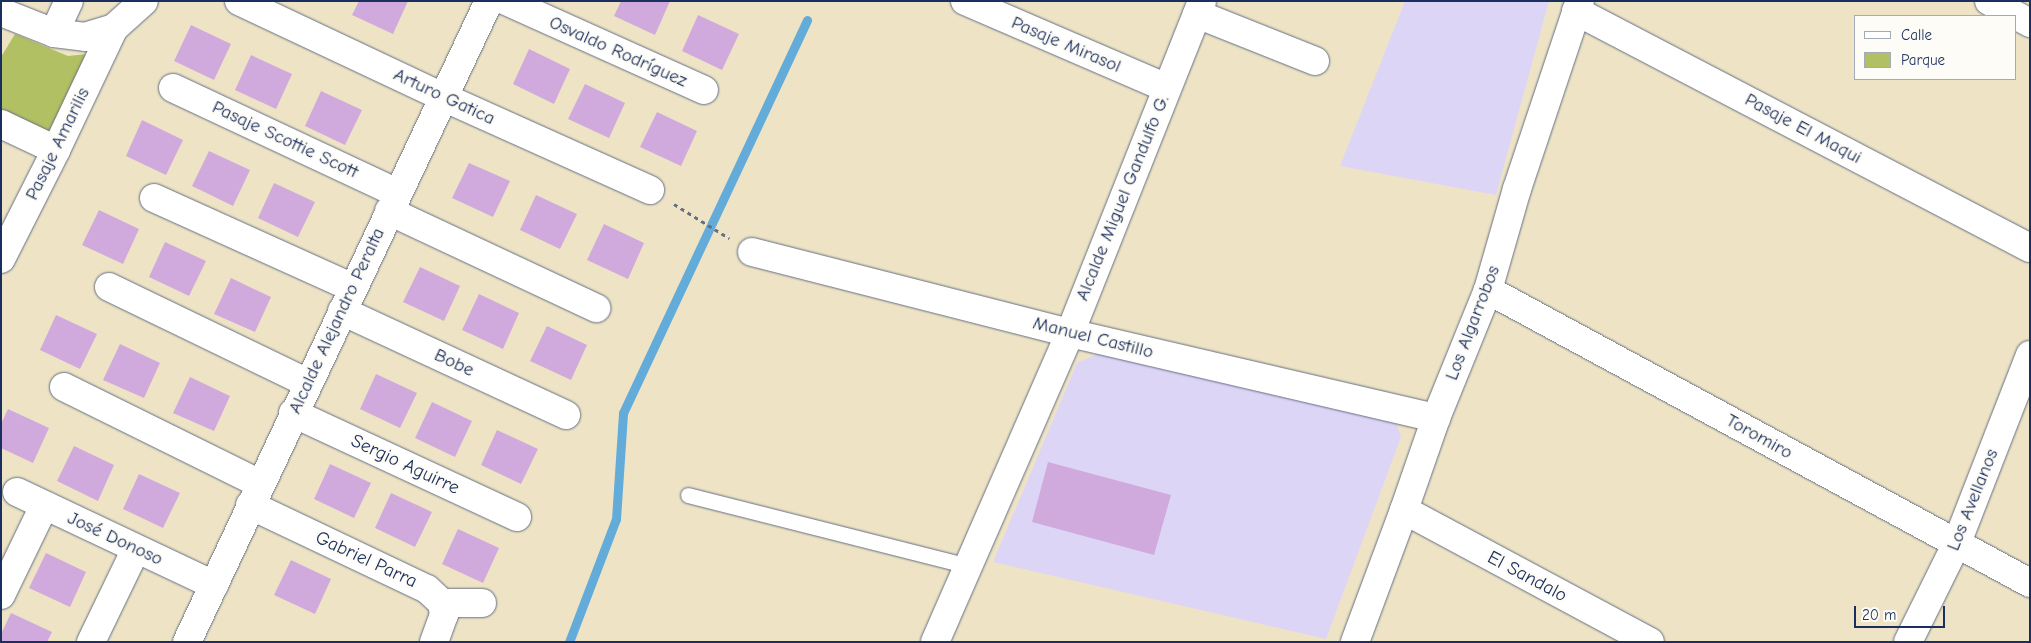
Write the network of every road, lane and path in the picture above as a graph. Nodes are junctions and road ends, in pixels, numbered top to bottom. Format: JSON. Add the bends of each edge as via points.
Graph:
{"nodes":[{"id":1,"x":69,"y":1,"type":"edge"},
{"id":2,"x":144,"y":1,"type":"edge"},
{"id":3,"x":239,"y":1,"type":"edge"},
{"id":4,"x":490,"y":1,"type":"edge"},
{"id":5,"x":506,"y":1,"type":"edge"},
{"id":6,"x":965,"y":1,"type":"edge"},
{"id":7,"x":1993,"y":2,"type":"edge"},
{"id":8,"x":1578,"y":6,"type":"edge"},
{"id":9,"x":1199,"y":8,"type":"edge"},
{"id":10,"x":2,"y":14,"type":"edge"},
{"id":11,"x":2030,"y":22,"type":"edge"},
{"id":12,"x":114,"y":28,"type":"junction"},
{"id":13,"x":54,"y":33,"type":"junction"},
{"id":14,"x":1315,"y":61,"type":"dead end"},
{"id":15,"x":173,"y":88,"type":"dead end"},
{"id":16,"x":1167,"y":88,"type":"junction"},
{"id":17,"x":704,"y":90,"type":"dead end"},
{"id":18,"x":443,"y":97,"type":"junction"},
{"id":19,"x":1,"y":124,"type":"edge"},
{"id":20,"x":56,"y":150,"type":"junction"},
{"id":21,"x":650,"y":190,"type":"joint"},
{"id":22,"x":154,"y":198,"type":"dead end"},
{"id":23,"x":393,"y":202,"type":"junction"},
{"id":24,"x":2030,"y":248,"type":"edge"},
{"id":25,"x":752,"y":252,"type":"joint"},
{"id":26,"x":1,"y":259,"type":"edge"},
{"id":27,"x":109,"y":287,"type":"dead end"},
{"id":28,"x":1488,"y":290,"type":"junction"},
{"id":29,"x":347,"y":300,"type":"junction"},
{"id":30,"x":596,"y":308,"type":"dead end"},
{"id":31,"x":1070,"y":333,"type":"junction"},
{"id":32,"x":2030,"y":355,"type":"edge"},
{"id":33,"x":308,"y":383,"type":"junction"},
{"id":34,"x":64,"y":387,"type":"dead end"},
{"id":35,"x":293,"y":413,"type":"junction"},
{"id":36,"x":566,"y":415,"type":"dead end"},
{"id":37,"x":1436,"y":418,"type":"junction"},
{"id":38,"x":17,"y":492,"type":"dead end"},
{"id":39,"x":255,"y":494,"type":"junction"},
{"id":40,"x":688,"y":495,"type":"dead end"},
{"id":41,"x":44,"y":506,"type":"junction"},
{"id":42,"x":1404,"y":510,"type":"junction"},
{"id":43,"x":517,"y":517,"type":"dead end"},
{"id":44,"x":1956,"y":545,"type":"junction"},
{"id":45,"x":136,"y":549,"type":"junction"},
{"id":46,"x":968,"y":566,"type":"junction"},
{"id":47,"x":2030,"y":583,"type":"edge"},
{"id":48,"x":214,"y":585,"type":"junction"},
{"id":49,"x":1,"y":595,"type":"edge"},
{"id":50,"x":442,"y":603,"type":"junction"},
{"id":51,"x":482,"y":603,"type":"dead end"},
{"id":52,"x":1609,"y":633,"type":"edge"},
{"id":53,"x":91,"y":642,"type":"edge"},
{"id":54,"x":187,"y":642,"type":"edge"},
{"id":55,"x":434,"y":642,"type":"edge"},
{"id":56,"x":935,"y":642,"type":"edge"},
{"id":57,"x":1355,"y":642,"type":"edge"},
{"id":58,"x":1650,"y":642,"type":"edge"},
{"id":59,"x":1908,"y":642,"type":"edge"}],
"edges":[{"from":1,"to":13,"type":"street"},
{"from":2,"to":12,"type":"street"},
{"from":3,"to":18,"type":"street","name":"Arturo Gatica"},
{"from":4,"to":18,"type":"street","name":"Alcalde Alejandro Peralta"},
{"from":5,"to":17,"type":"street","name":"Osvaldo Rodríguez"},
{"from":6,"to":16,"type":"street","name":"Pasaje Mirasol"},
{"from":7,"to":11,"type":"street"},
{"from":8,"to":24,"type":"street","name":"Pasaje El Maqui"},
{"from":8,"to":28,"type":"street","name":"Los Algarrobos","via":[[1517,189]]},
{"from":9,"to":14,"type":"street"},
{"from":9,"to":16,"type":"street","name":"Alcalde Miguel Gandulfo G."},
{"from":10,"to":13,"type":"street"},
{"from":12,"to":13,"type":"street","via":[[85,36]]},
{"from":12,"to":20,"type":"street","name":"Pasaje Amarilis"},
{"from":15,"to":23,"type":"street","name":"Pasaje Scottie Scott"},
{"from":16,"to":31,"type":"street","name":"Alcalde Miguel Gandulfo G."},
{"from":18,"to":21,"type":"street","name":"Arturo Gatica"},
{"from":18,"to":23,"type":"street","name":"Alcalde Alejandro Peralta"},
{"from":19,"to":20,"type":"street"},
{"from":20,"to":26,"type":"street","name":"Pasaje Amarilis"},
{"from":21,"to":25,"type":"path"},
{"from":22,"to":29,"type":"street","name":"Bobe"},
{"from":23,"to":29,"type":"street","name":"Alcalde Alejandro Peralta"},
{"from":23,"to":30,"type":"street","name":"Pasaje Scottie Scott"},
{"from":25,"to":31,"type":"street","name":"Manuel Castillo"},
{"from":27,"to":33,"type":"street"},
{"from":28,"to":37,"type":"street","name":"Los Algarrobos"},
{"from":28,"to":44,"type":"street","name":"Toromiro"},
{"from":29,"to":33,"type":"street","name":"Alcalde Alejandro Peralta"},
{"from":29,"to":36,"type":"street","name":"Bobe"},
{"from":31,"to":37,"type":"street","name":"Manuel Castillo"},
{"from":31,"to":46,"type":"street","name":"Alcalde Miguel Gandulfo G."},
{"from":32,"to":44,"type":"street","name":"Los Avellanos"},
{"from":33,"to":35,"type":"street","name":"Alcalde Alejandro Peralta"},
{"from":34,"to":39,"type":"street","name":"Gabriel Parra"},
{"from":35,"to":39,"type":"street","name":"Alcalde Alejandro Peralta"},
{"from":35,"to":43,"type":"street","name":"Sergio Aguirre"},
{"from":37,"to":42,"type":"street","name":"Los Algarrobos"},
{"from":38,"to":41,"type":"street","name":"José Donoso"},
{"from":39,"to":48,"type":"street","name":"Alcalde Alejandro Peralta"},
{"from":39,"to":50,"type":"street","name":"Gabriel Parra","via":[[427,589]]},
{"from":40,"to":46,"type":"lane"},
{"from":41,"to":45,"type":"street","name":"José Donoso"},
{"from":41,"to":49,"type":"street"},
{"from":42,"to":52,"type":"street","name":"El Sandalo"},
{"from":42,"to":57,"type":"street","name":"Los Algarrobos"},
{"from":44,"to":47,"type":"street","name":"Toromiro"},
{"from":44,"to":59,"type":"street","name":"Los Avellanos"},
{"from":45,"to":48,"type":"street","name":"José Donoso"},
{"from":45,"to":53,"type":"street"},
{"from":46,"to":56,"type":"street","name":"Alcalde Miguel Gandulfo G."},
{"from":48,"to":54,"type":"street","name":"Alcalde Alejandro Peralta"},
{"from":50,"to":51,"type":"street"},
{"from":50,"to":55,"type":"street","via":[[444,614]]},
{"from":52,"to":58,"type":"street","name":"El Sandalo"}]}
